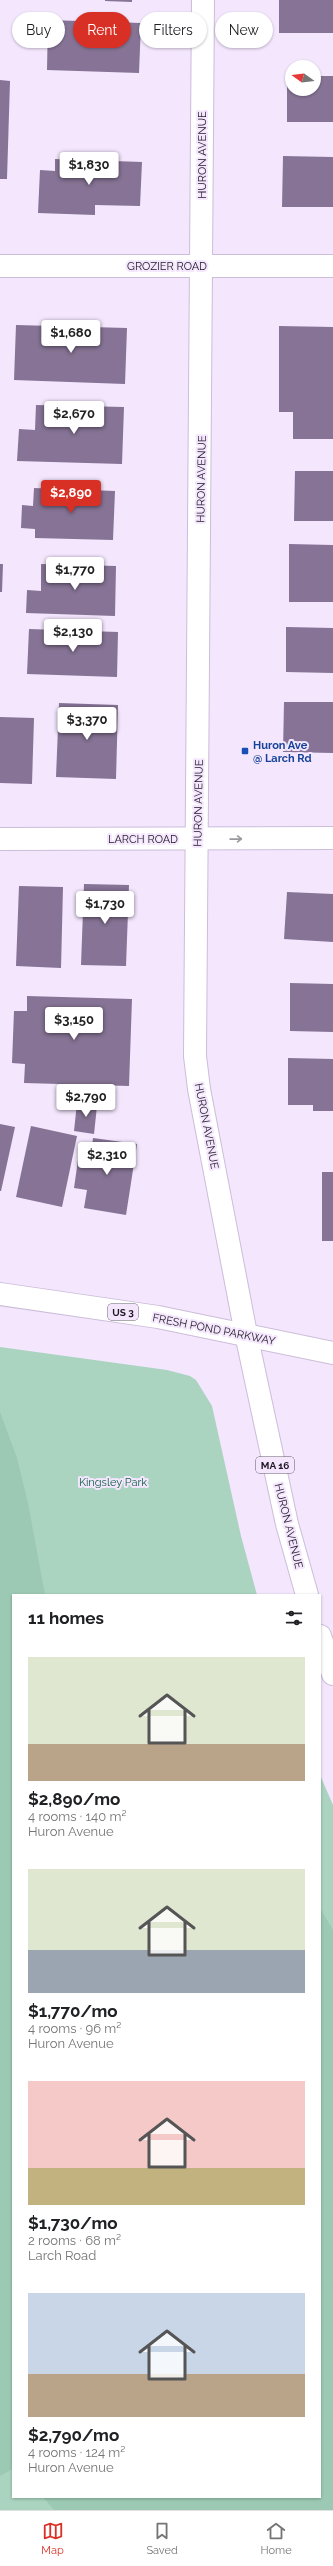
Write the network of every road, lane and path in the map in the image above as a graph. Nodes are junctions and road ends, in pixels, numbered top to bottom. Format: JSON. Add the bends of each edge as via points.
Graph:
{"nodes":[{"id":1,"x":203,"y":0,"type":"edge"},
{"id":2,"x":202,"y":265,"type":"junction"},
{"id":3,"x":0,"y":266,"type":"edge"},
{"id":4,"x":333,"y":266,"type":"edge"},
{"id":5,"x":333,"y":838,"type":"edge"},
{"id":6,"x":0,"y":839,"type":"edge"},
{"id":7,"x":197,"y":839,"type":"junction"},
{"id":8,"x":0,"y":1294,"type":"edge"},
{"id":9,"x":246,"y":1334,"type":"junction"},
{"id":10,"x":333,"y":1353,"type":"edge"},
{"id":11,"x":307,"y":1594,"type":"edge"},
{"id":12,"x":321,"y":1639,"type":"edge"},
{"id":13,"x":333,"y":1674,"type":"edge"}],
"edges":[{"from":1,"to":2,"type":"main road","name":"HURON AVENUE"},
{"from":2,"to":3,"type":"main road","name":"GROZIER ROAD"},
{"from":2,"to":4,"type":"main road","name":"GROZIER ROAD"},
{"from":2,"to":7,"type":"main road","name":"HURON AVENUE"},
{"from":7,"to":5,"type":"main road","name":"LARCH ROAD","one_way":true},
{"from":6,"to":7,"type":"main road","name":"LARCH ROAD"},
{"from":7,"to":9,"type":"main road","name":"HURON AVENUE","via":[[195,1056],[199,1089]]},
{"from":8,"to":9,"type":"main road","name":"FRESH POND PARKWAY","number":"US 3","via":[[158,1317]]},
{"from":9,"to":10,"type":"main road","name":"FRESH POND PARKWAY","number":"US 3"},
{"from":9,"to":11,"type":"main road","name":"HURON AVENUE","number":"MA 16","via":[[287,1524]]},
{"from":12,"to":13,"type":"main road"}]}
